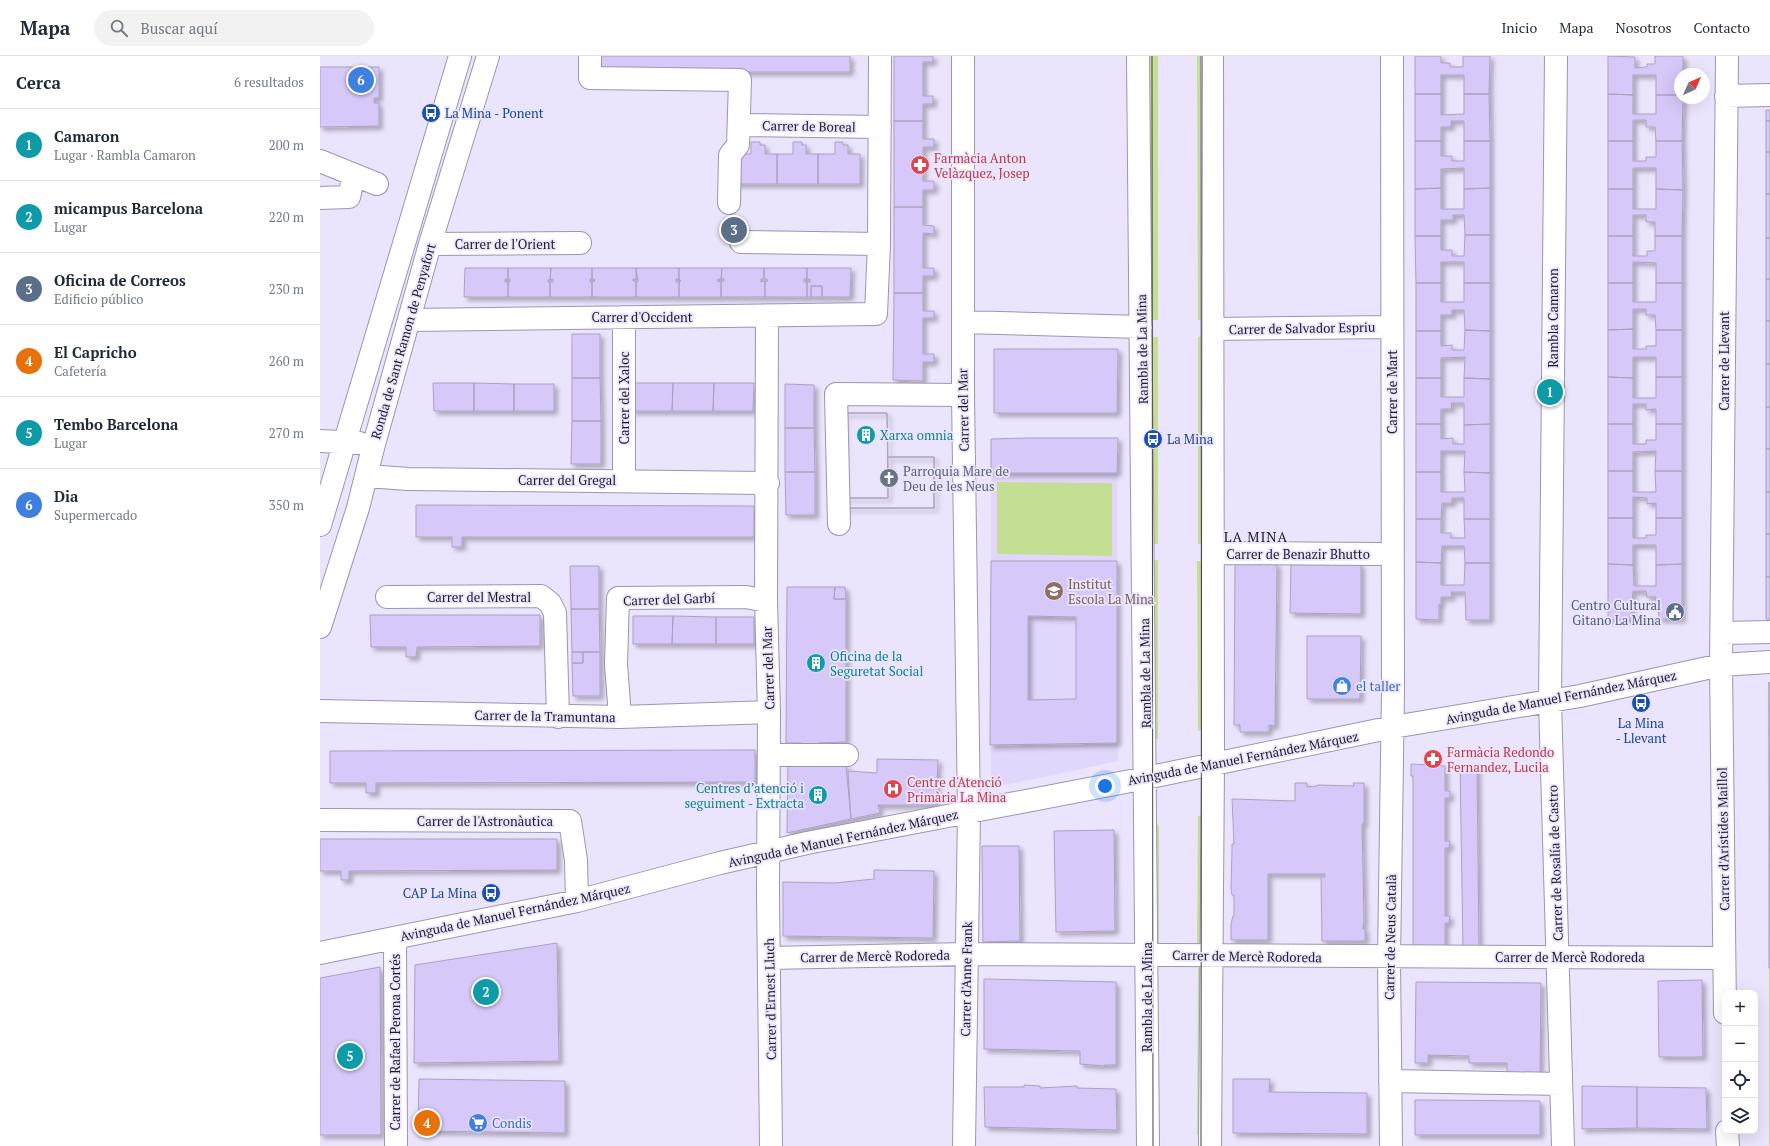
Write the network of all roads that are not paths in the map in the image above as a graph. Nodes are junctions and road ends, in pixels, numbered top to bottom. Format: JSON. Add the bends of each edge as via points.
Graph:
{"nodes":[{"id":1,"x":460,"y":56,"type":"edge"},
{"id":2,"x":488,"y":56,"type":"edge"},
{"id":3,"x":590,"y":56,"type":"edge"},
{"id":4,"x":880,"y":56,"type":"edge"},
{"id":5,"x":963,"y":56,"type":"edge"},
{"id":6,"x":1138,"y":56,"type":"edge"},
{"id":7,"x":1212,"y":56,"type":"edge"},
{"id":8,"x":1392,"y":56,"type":"edge"},
{"id":9,"x":1556,"y":56,"type":"edge"},
{"id":10,"x":1727,"y":56,"type":"edge"},
{"id":11,"x":1770,"y":95,"type":"edge"},
{"id":12,"x":1726,"y":96,"type":"junction"},
{"id":13,"x":739,"y":125,"type":"junction"},
{"id":14,"x":880,"y":127,"type":"junction"},
{"id":15,"x":320,"y":161,"type":"edge"},
{"id":16,"x":354,"y":175,"type":"junction"},
{"id":17,"x":377,"y":184,"type":"dead end"},
{"id":18,"x":320,"y":198,"type":"edge"},
{"id":19,"x":729,"y":203,"type":"dead end"},
{"id":20,"x":741,"y":242,"type":"dead end"},
{"id":21,"x":580,"y":243,"type":"dead end"},
{"id":22,"x":430,"y":244,"type":"junction"},
{"id":23,"x":879,"y":244,"type":"junction"},
{"id":24,"x":624,"y":316,"type":"junction"},
{"id":25,"x":767,"y":317,"type":"junction"},
{"id":26,"x":409,"y":320,"type":"junction"},
{"id":27,"x":963,"y":322,"type":"junction"},
{"id":28,"x":1141,"y":327,"type":"junction"},
{"id":29,"x":1392,"y":327,"type":"junction"},
{"id":30,"x":1213,"y":328,"type":"junction"},
{"id":31,"x":963,"y":395,"type":"junction"},
{"id":32,"x":320,"y":441,"type":"edge"},
{"id":33,"x":345,"y":442,"type":"junction"},
{"id":34,"x":374,"y":444,"type":"junction"},
{"id":35,"x":367,"y":476,"type":"junction"},
{"id":36,"x":624,"y":480,"type":"junction"},
{"id":37,"x":768,"y":483,"type":"junction"},
{"id":38,"x":839,"y":524,"type":"dead end"},
{"id":39,"x":320,"y":525,"type":"edge"},
{"id":40,"x":1218,"y":553,"type":"dead end"},
{"id":41,"x":1379,"y":554,"type":"dead end"},
{"id":42,"x":387,"y":597,"type":"dead end"},
{"id":43,"x":766,"y":601,"type":"junction"},
{"id":44,"x":320,"y":627,"type":"edge"},
{"id":45,"x":1722,"y":632,"type":"junction"},
{"id":46,"x":1770,"y":632,"type":"edge"},
{"id":47,"x":1770,"y":662,"type":"edge"},
{"id":48,"x":1721,"y":665,"type":"junction"},
{"id":49,"x":1550,"y":701,"type":"junction"},
{"id":50,"x":320,"y":711,"type":"edge"},
{"id":51,"x":769,"y":712,"type":"junction"},
{"id":52,"x":558,"y":716,"type":"junction"},
{"id":53,"x":620,"y":717,"type":"junction"},
{"id":54,"x":1393,"y":727,"type":"junction"},
{"id":55,"x":847,"y":754,"type":"dead end"},
{"id":56,"x":769,"y":755,"type":"junction"},
{"id":57,"x":1213,"y":764,"type":"junction"},
{"id":58,"x":1146,"y":778,"type":"junction"},
{"id":59,"x":969,"y":812,"type":"junction"},
{"id":60,"x":320,"y":820,"type":"edge"},
{"id":61,"x":768,"y":851,"type":"junction"},
{"id":62,"x":577,"y":901,"type":"junction"},
{"id":63,"x":395,"y":938,"type":"junction"},
{"id":64,"x":320,"y":954,"type":"edge"},
{"id":65,"x":967,"y":954,"type":"junction"},
{"id":66,"x":1146,"y":954,"type":"junction"},
{"id":67,"x":1389,"y":956,"type":"junction"},
{"id":68,"x":1212,"y":957,"type":"junction"},
{"id":69,"x":769,"y":958,"type":"junction"},
{"id":70,"x":1558,"y":958,"type":"junction"},
{"id":71,"x":1724,"y":958,"type":"junction"},
{"id":72,"x":1725,"y":990,"type":"edge"},
{"id":73,"x":1390,"y":1081,"type":"junction"},
{"id":74,"x":1561,"y":1084,"type":"junction"},
{"id":75,"x":1727,"y":1134,"type":"edge"},
{"id":76,"x":396,"y":1146,"type":"edge"},
{"id":77,"x":771,"y":1146,"type":"edge"},
{"id":78,"x":964,"y":1146,"type":"edge"},
{"id":79,"x":1148,"y":1146,"type":"edge"},
{"id":80,"x":1210,"y":1146,"type":"edge"},
{"id":81,"x":1391,"y":1146,"type":"edge"},
{"id":82,"x":1563,"y":1146,"type":"edge"},
{"id":83,"x":1728,"y":1146,"type":"edge"}],
"edges":[{"from":1,"to":33,"type":"street","name":"Ronda de Sant Ramon de Penyafort"},
{"from":2,"to":22,"type":"street","name":"Ronda de Sant Ramon de Penyafort"},
{"from":3,"to":13,"type":"street","via":[[590,78],[740,80]]},
{"from":4,"to":14,"type":"street"},
{"from":5,"to":27,"type":"street","name":"Carrer del Mar"},
{"from":6,"to":28,"type":"street","name":"Rambla de La Mina"},
{"from":7,"to":30,"type":"street"},
{"from":8,"to":29,"type":"street","name":"Carrer de Mart"},
{"from":9,"to":49,"type":"street","name":"Rambla Camaron"},
{"from":10,"to":12,"type":"street","name":"Carrer de Llevant"},
{"from":11,"to":12,"type":"street"},
{"from":12,"to":45,"type":"street","name":"Carrer de Llevant"},
{"from":13,"to":14,"type":"street","name":"Carrer de Boreal"},
{"from":13,"to":19,"type":"street","via":[[738,146],[730,155]]},
{"from":14,"to":23,"type":"street"},
{"from":15,"to":16,"type":"street"},
{"from":16,"to":17,"type":"street"},
{"from":16,"to":18,"type":"street","via":[[349,197]]},
{"from":20,"to":23,"type":"street"},
{"from":21,"to":22,"type":"street","name":"Carrer de l'Orient"},
{"from":22,"to":26,"type":"street","name":"Ronda de Sant Ramon de Penyafort"},
{"from":23,"to":25,"type":"street","name":"Carrer d'Occident","via":[[876,314]]},
{"from":24,"to":25,"type":"street","name":"Carrer d'Occident"},
{"from":24,"to":26,"type":"street","name":"Carrer d'Occident"},
{"from":24,"to":36,"type":"street","name":"Carrer del Xaloc"},
{"from":25,"to":37,"type":"street","name":"Carrer del Mar"},
{"from":26,"to":34,"type":"street","name":"Ronda de Sant Ramon de Penyafort"},
{"from":27,"to":28,"type":"street"},
{"from":27,"to":31,"type":"street","name":"Carrer del Mar"},
{"from":28,"to":58,"type":"street","name":"Rambla de La Mina"},
{"from":29,"to":30,"type":"street","name":"Carrer de Salvador Espriu"},
{"from":29,"to":54,"type":"street","name":"Carrer de Mart"},
{"from":30,"to":57,"type":"street"},
{"from":31,"to":38,"type":"street","via":[[836,394]]},
{"from":31,"to":59,"type":"street","name":"Carrer del Mar"},
{"from":32,"to":33,"type":"street"},
{"from":33,"to":34,"type":"street"},
{"from":33,"to":39,"type":"street","name":"Ronda de Sant Ramon de Penyafort"},
{"from":34,"to":35,"type":"street","name":"Ronda de Sant Ramon de Penyafort"},
{"from":35,"to":36,"type":"street","name":"Carrer del Gregal","via":[[408,479]]},
{"from":35,"to":44,"type":"street","name":"Ronda de Sant Ramon de Penyafort"},
{"from":36,"to":37,"type":"street","name":"Carrer del Gregal"},
{"from":37,"to":43,"type":"street","name":"Carrer del Mar"},
{"from":40,"to":41,"type":"street","name":"Carrer de Benazir Bhutto"},
{"from":42,"to":52,"type":"street","name":"Carrer del Mestral","via":[[541,596],[550,603],[555,613]]},
{"from":43,"to":51,"type":"street","name":"Carrer del Mar"},
{"from":43,"to":53,"type":"street","name":"Carrer del Garbí","via":[[746,597],[618,598],[616,664]]},
{"from":45,"to":46,"type":"street"},
{"from":45,"to":48,"type":"street","name":"Carrer de Llevant"},
{"from":47,"to":48,"type":"street","name":"Avinguda de Manuel Fernández Márquez"},
{"from":48,"to":49,"type":"street","name":"Avinguda de Manuel Fernández Márquez"},
{"from":48,"to":71,"type":"street","name":"Carrer d'Arístides Maillol"},
{"from":49,"to":54,"type":"street","name":"Avinguda de Manuel Fernández Márquez"},
{"from":49,"to":70,"type":"street","name":"Carrer de Rosalía de Castro"},
{"from":50,"to":52,"type":"street","name":"Carrer de la Tramuntana"},
{"from":51,"to":53,"type":"street","name":"Carrer de la Tramuntana"},
{"from":51,"to":56,"type":"street","name":"Carrer del Mar"},
{"from":52,"to":53,"type":"street","name":"Carrer de la Tramuntana"},
{"from":54,"to":57,"type":"street","name":"Avinguda de Manuel Fernández Márquez"},
{"from":54,"to":67,"type":"street","name":"Carrer de Neus Català"},
{"from":55,"to":56,"type":"street"},
{"from":56,"to":61,"type":"street","name":"Carrer del Mar"},
{"from":57,"to":58,"type":"street","name":"Avinguda de Manuel Fernández Márquez"},
{"from":57,"to":68,"type":"street"},
{"from":58,"to":59,"type":"street","name":"Avinguda de Manuel Fernández Márquez"},
{"from":58,"to":66,"type":"street","name":"Rambla de La Mina"},
{"from":59,"to":61,"type":"street","name":"Avinguda de Manuel Fernández Márquez"},
{"from":59,"to":65,"type":"street","name":"Carrer d'Anne Frank"},
{"from":60,"to":62,"type":"street","name":"Carrer de l'Astronàutica","via":[[570,821],[576,860]]},
{"from":61,"to":62,"type":"street","name":"Avinguda de Manuel Fernández Márquez"},
{"from":61,"to":69,"type":"street","name":"Carrer d'Ernest Lluch"},
{"from":62,"to":63,"type":"street","name":"Avinguda de Manuel Fernández Márquez"},
{"from":63,"to":64,"type":"street","name":"Avinguda de Manuel Fernández Márquez"},
{"from":63,"to":76,"type":"street","name":"Carrer de Rafael Perona Cortés"},
{"from":65,"to":66,"type":"street","name":"Carrer de Mercè Rodoreda"},
{"from":65,"to":69,"type":"street","name":"Carrer de Mercè Rodoreda"},
{"from":65,"to":78,"type":"street","name":"Carrer d'Anne Frank"},
{"from":66,"to":68,"type":"street","name":"Carrer de Mercè Rodoreda"},
{"from":66,"to":79,"type":"street","name":"Rambla de La Mina"},
{"from":67,"to":68,"type":"street","name":"Carrer de Mercè Rodoreda"},
{"from":67,"to":70,"type":"street","name":"Carrer de Mercè Rodoreda"},
{"from":67,"to":73,"type":"street","name":"Carrer de Neus Català"},
{"from":68,"to":80,"type":"street"},
{"from":69,"to":77,"type":"street","name":"Carrer d'Ernest Lluch"},
{"from":70,"to":71,"type":"street","name":"Carrer de Mercè Rodoreda"},
{"from":70,"to":74,"type":"street","name":"Carrer de Rosalía de Castro"},
{"from":71,"to":72,"type":"street","name":"Carrer d'Arístides Maillol"},
{"from":73,"to":74,"type":"street"},
{"from":73,"to":81,"type":"street","name":"Carrer de Neus Català"},
{"from":74,"to":82,"type":"street","name":"Carrer de Rosalía de Castro"},
{"from":75,"to":83,"type":"street"}]}
